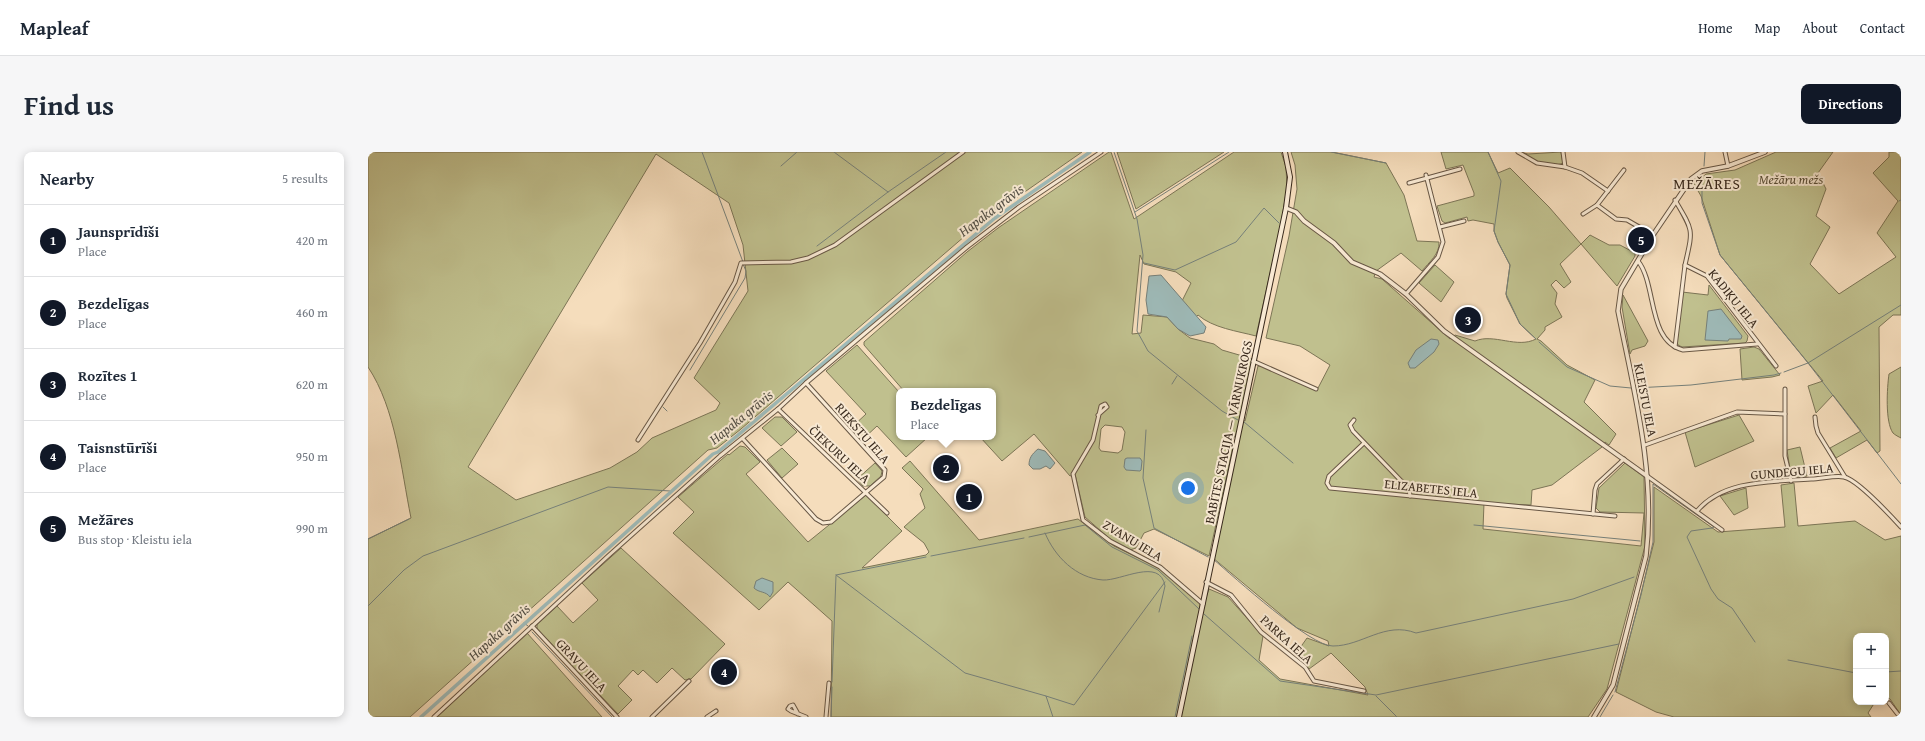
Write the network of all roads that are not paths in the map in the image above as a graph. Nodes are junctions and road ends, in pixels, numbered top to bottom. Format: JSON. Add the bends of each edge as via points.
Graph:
{"nodes":[{"id":1,"x":963,"y":152,"type":"edge"},
{"id":2,"x":1101,"y":152,"type":"edge"},
{"id":3,"x":1285,"y":152,"type":"edge"},
{"id":4,"x":1518,"y":152,"type":"edge"},
{"id":5,"x":1563,"y":152,"type":"edge"},
{"id":6,"x":1725,"y":152,"type":"edge"},
{"id":7,"x":1765,"y":152,"type":"edge"},
{"id":8,"x":1728,"y":166,"type":"junction"},
{"id":9,"x":1565,"y":167,"type":"junction"},
{"id":10,"x":1460,"y":169,"type":"dead end"},
{"id":11,"x":1624,"y":170,"type":"dead end"},
{"id":12,"x":1426,"y":177,"type":"junction"},
{"id":13,"x":1409,"y":183,"type":"dead end"},
{"id":14,"x":1608,"y":190,"type":"junction"},
{"id":15,"x":1675,"y":200,"type":"junction"},
{"id":16,"x":1598,"y":205,"type":"junction"},
{"id":17,"x":1286,"y":208,"type":"junction"},
{"id":18,"x":1583,"y":214,"type":"dead end"},
{"id":19,"x":1464,"y":221,"type":"dead end"},
{"id":20,"x":1440,"y":227,"type":"junction"},
{"id":21,"x":1653,"y":235,"type":"junction"},
{"id":22,"x":1638,"y":261,"type":"junction"},
{"id":23,"x":1685,"y":265,"type":"junction"},
{"id":24,"x":1406,"y":294,"type":"junction"},
{"id":25,"x":1758,"y":344,"type":"junction"},
{"id":26,"x":1675,"y":347,"type":"junction"},
{"id":27,"x":1253,"y":361,"type":"junction"},
{"id":28,"x":1776,"y":366,"type":"dead end"},
{"id":29,"x":806,"y":383,"type":"junction"},
{"id":30,"x":1316,"y":388,"type":"dead end"},
{"id":31,"x":1786,"y":389,"type":"dead end"},
{"id":32,"x":778,"y":409,"type":"junction"},
{"id":33,"x":1785,"y":414,"type":"junction"},
{"id":34,"x":1098,"y":416,"type":"dead end"},
{"id":35,"x":1815,"y":417,"type":"dead end"},
{"id":36,"x":1354,"y":420,"type":"dead end"},
{"id":37,"x":743,"y":439,"type":"junction"},
{"id":38,"x":638,"y":440,"type":"dead end"},
{"id":39,"x":1364,"y":443,"type":"junction"},
{"id":40,"x":1645,"y":445,"type":"junction"},
{"id":41,"x":1624,"y":459,"type":"junction"},
{"id":42,"x":1647,"y":476,"type":"junction"},
{"id":43,"x":1845,"y":477,"type":"junction"},
{"id":44,"x":1790,"y":481,"type":"junction"},
{"id":45,"x":865,"y":492,"type":"junction"},
{"id":46,"x":1410,"y":496,"type":"junction"},
{"id":47,"x":1697,"y":511,"type":"junction"},
{"id":48,"x":887,"y":513,"type":"dead end"},
{"id":49,"x":1593,"y":514,"type":"junction"},
{"id":50,"x":1615,"y":516,"type":"dead end"},
{"id":51,"x":1901,"y":527,"type":"edge"},
{"id":52,"x":1722,"y":530,"type":"dead end"},
{"id":53,"x":1206,"y":582,"type":"junction"},
{"id":54,"x":1203,"y":604,"type":"junction"},
{"id":55,"x":532,"y":626,"type":"junction"},
{"id":56,"x":689,"y":681,"type":"dead end"},
{"id":57,"x":829,"y":683,"type":"dead end"},
{"id":58,"x":1364,"y":690,"type":"dead end"},
{"id":59,"x":1889,"y":703,"type":"dead end"},
{"id":60,"x":716,"y":710,"type":"dead end"},
{"id":61,"x":798,"y":714,"type":"dead end"},
{"id":62,"x":434,"y":717,"type":"edge"},
{"id":63,"x":617,"y":717,"type":"edge"},
{"id":64,"x":652,"y":717,"type":"edge"},
{"id":65,"x":706,"y":717,"type":"edge"},
{"id":66,"x":806,"y":717,"type":"edge"},
{"id":67,"x":826,"y":717,"type":"edge"},
{"id":68,"x":1179,"y":717,"type":"edge"},
{"id":69,"x":1594,"y":717,"type":"edge"},
{"id":70,"x":1900,"y":717,"type":"edge"}],
"edges":[{"from":1,"to":38,"type":"street","via":[[835,245],[808,258],[791,262],[740,263],[735,282],[700,343]]},
{"from":2,"to":29,"type":"street","via":[[1019,207],[967,247]]},
{"from":3,"to":17,"type":"main road","name":"BABĪTES STACIJA — VĀRNUKROGS","via":[[1290,177]]},
{"from":4,"to":9,"type":"street","via":[[1537,163]]},
{"from":5,"to":9,"type":"street"},
{"from":6,"to":8,"type":"street"},
{"from":7,"to":8,"type":"street","name":"KLEISTU IELA"},
{"from":8,"to":15,"type":"street","name":"KLEISTU IELA","via":[[1702,171],[1691,179]]},
{"from":9,"to":14,"type":"street","via":[[1582,173]]},
{"from":10,"to":12,"type":"street"},
{"from":11,"to":14,"type":"street"},
{"from":12,"to":13,"type":"street"},
{"from":12,"to":20,"type":"street"},
{"from":14,"to":16,"type":"street"},
{"from":15,"to":21,"type":"street","name":"KLEISTU IELA"},
{"from":15,"to":23,"type":"street","via":[[1692,233]]},
{"from":16,"to":18,"type":"street"},
{"from":16,"to":21,"type":"street","via":[[1616,219],[1628,220]]},
{"from":17,"to":24,"type":"street","via":[[1296,212],[1334,243],[1352,262],[1380,274]]},
{"from":17,"to":27,"type":"main road","name":"BABĪTES STACIJA — VĀRNUKROGS"},
{"from":19,"to":20,"type":"street"},
{"from":20,"to":24,"type":"street","via":[[1443,242],[1438,257]]},
{"from":21,"to":22,"type":"street","name":"KLEISTU IELA"},
{"from":22,"to":26,"type":"street","via":[[1644,273],[1662,335]]},
{"from":22,"to":40,"type":"street","name":"KLEISTU IELA","via":[[1621,290],[1618,311]]},
{"from":23,"to":25,"type":"street","name":"KADIĶU IELA","via":[[1707,276]]},
{"from":23,"to":26,"type":"street"},
{"from":24,"to":41,"type":"street","via":[[1444,331]]},
{"from":25,"to":26,"type":"street","via":[[1683,350]]},
{"from":25,"to":28,"type":"street","name":"KADIĶU IELA"},
{"from":27,"to":30,"type":"street"},
{"from":27,"to":53,"type":"main road","name":"BABĪTES STACIJA — VĀRNUKROGS"},
{"from":29,"to":32,"type":"street"},
{"from":29,"to":45,"type":"street","name":"RIEKSTU IELA","via":[[885,470],[884,478]]},
{"from":31,"to":33,"type":"street"},
{"from":32,"to":37,"type":"street"},
{"from":32,"to":45,"type":"street","name":"ČIEKURU IELA"},
{"from":33,"to":40,"type":"street","via":[[1737,412]]},
{"from":33,"to":44,"type":"street","via":[[1785,456]]},
{"from":34,"to":54,"type":"street","name":"ZVANU IELA","via":[[1093,440],[1073,474],[1083,520],[1110,541],[1160,567]]},
{"from":35,"to":43,"type":"street","via":[[1818,433]]},
{"from":36,"to":39,"type":"street","via":[[1351,428]]},
{"from":37,"to":45,"type":"street","name":"RIEKSTU IELA","via":[[816,519],[823,523],[831,522]]},
{"from":37,"to":55,"type":"street","via":[[692,481]]},
{"from":39,"to":46,"type":"street","via":[[1409,489]]},
{"from":39,"to":46,"type":"street","name":"ELIZABETES IELA","via":[[1329,476],[1328,486]]},
{"from":40,"to":42,"type":"street","name":"KLEISTU IELA"},
{"from":41,"to":42,"type":"street"},
{"from":41,"to":49,"type":"street","via":[[1598,484]]},
{"from":42,"to":47,"type":"street"},
{"from":42,"to":69,"type":"street","name":"KLEISTU IELA","via":[[1649,517],[1646,556],[1613,685]]},
{"from":43,"to":44,"type":"street","name":"GUNDEGU IELA"},
{"from":43,"to":51,"type":"street","name":"GUNDEGU IELA","via":[[1862,488]]},
{"from":44,"to":47,"type":"street","name":"GUNDEGU IELA","via":[[1750,484],[1728,490],[1709,500]]},
{"from":45,"to":48,"type":"street","name":"ČIEKURU IELA"},
{"from":46,"to":49,"type":"street","name":"ELIZABETES IELA"},
{"from":47,"to":52,"type":"street"},
{"from":49,"to":50,"type":"street","name":"ELIZABETES IELA"},
{"from":53,"to":54,"type":"main road","name":"BABĪTES STACIJA — VĀRNUKROGS"},
{"from":53,"to":58,"type":"street","name":"PARKA IELA","via":[[1231,595],[1261,632],[1305,666],[1314,681]]},
{"from":54,"to":68,"type":"main road","name":"BABĪTES STACIJA — VĀRNUKROGS"},
{"from":55,"to":62,"type":"street"},
{"from":55,"to":63,"type":"street","name":"GRAVU IELA"},
{"from":56,"to":64,"type":"street"},
{"from":57,"to":67,"type":"street"},
{"from":59,"to":70,"type":"street"},
{"from":60,"to":65,"type":"street"},
{"from":61,"to":66,"type":"street"}]}
